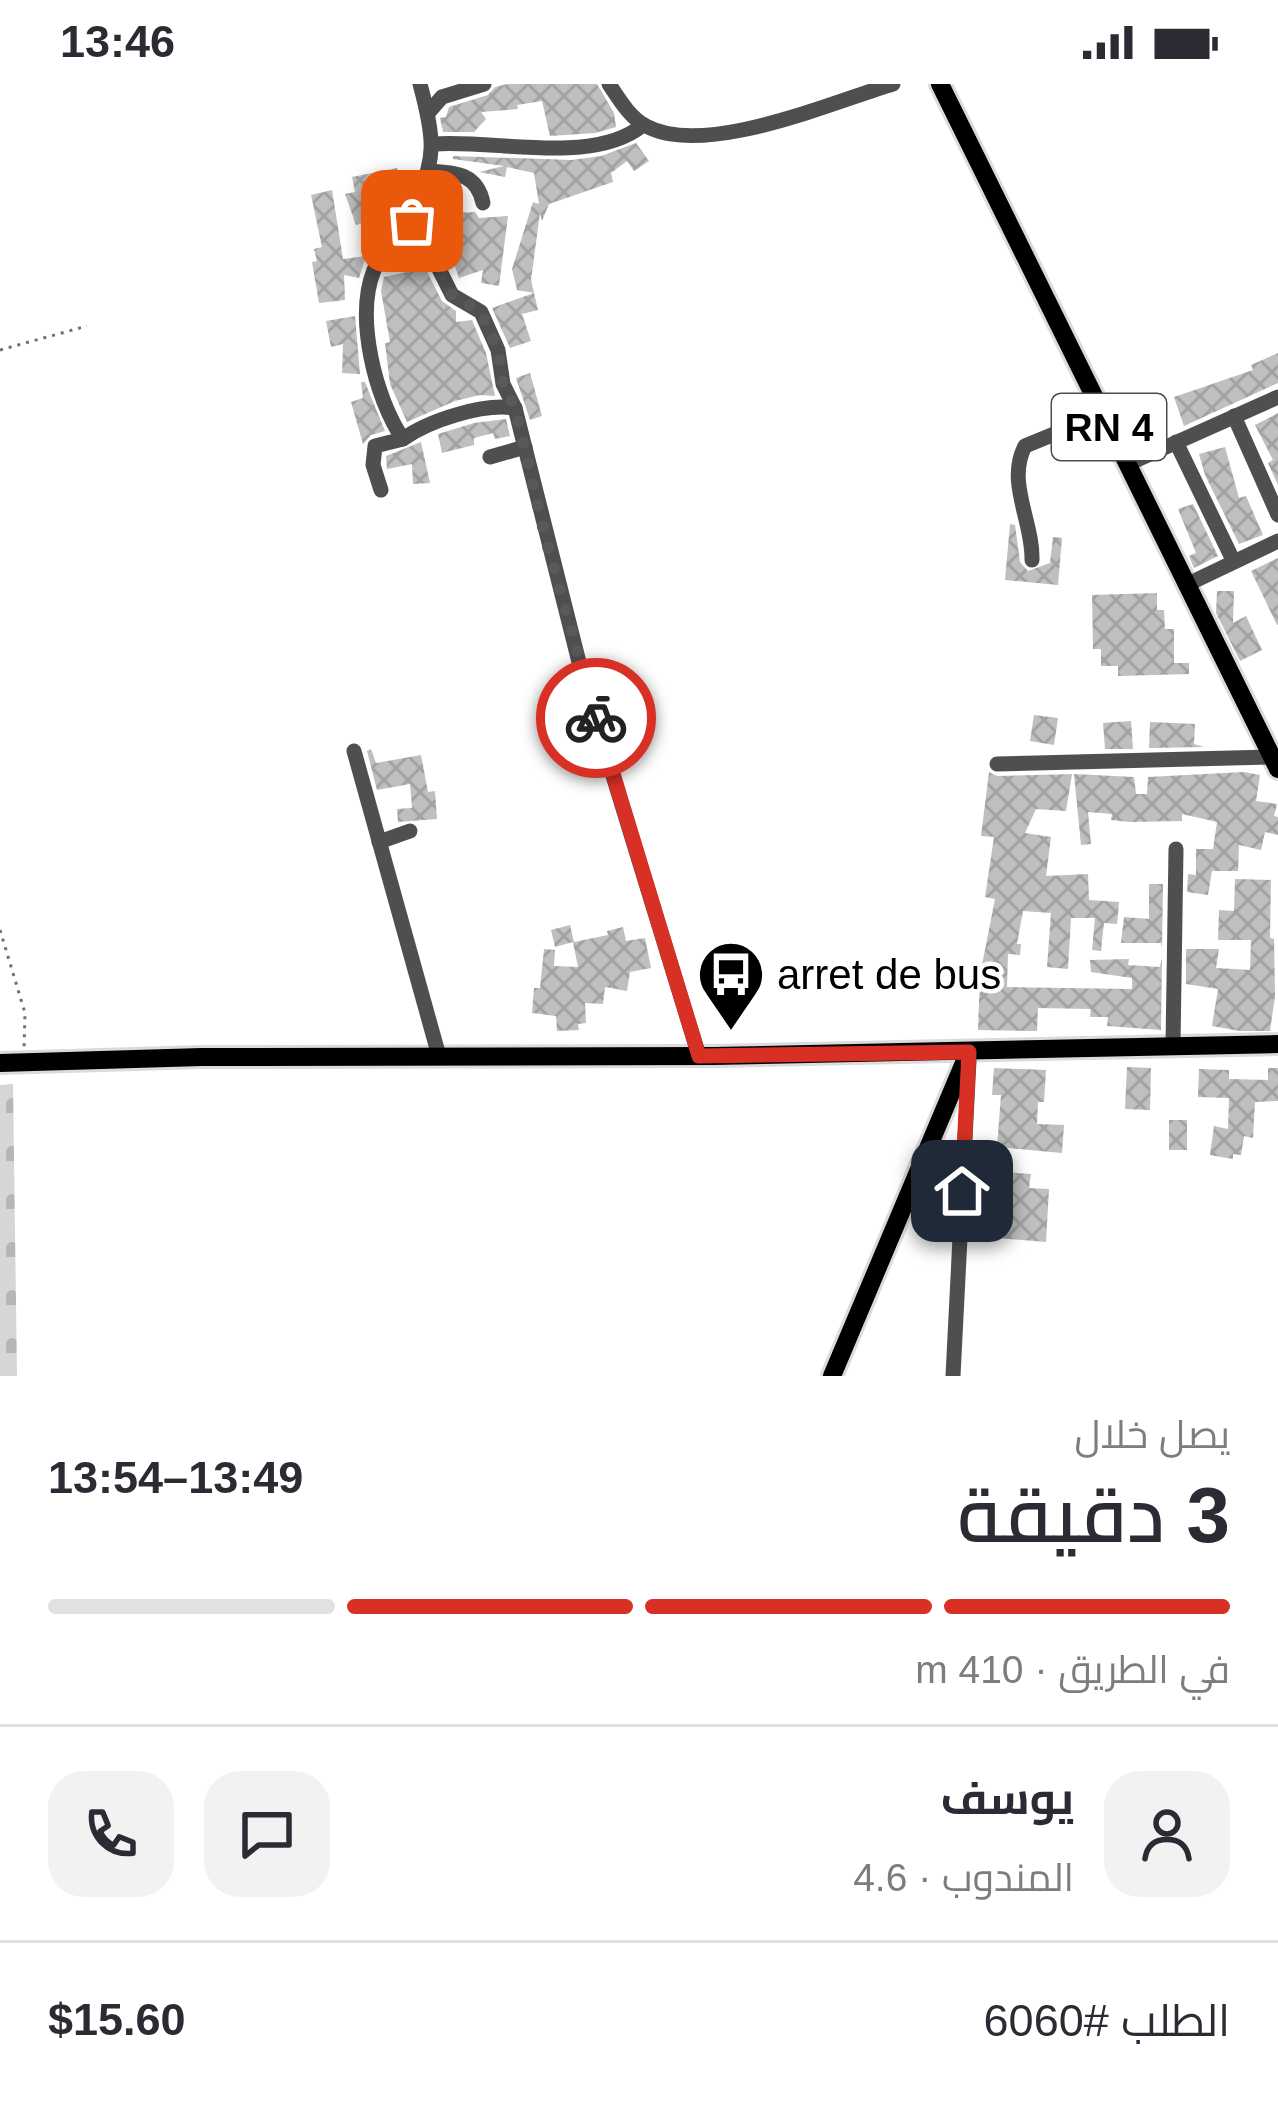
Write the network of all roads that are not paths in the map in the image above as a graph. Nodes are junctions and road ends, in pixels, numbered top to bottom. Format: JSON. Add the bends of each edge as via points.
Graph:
{"nodes":[{"id":1,"x":420,"y":84,"type":"edge"},
{"id":2,"x":484,"y":84,"type":"edge"},
{"id":3,"x":609,"y":84,"type":"edge"},
{"id":4,"x":893,"y":84,"type":"edge"},
{"id":5,"x":940,"y":84,"type":"edge"},
{"id":6,"x":428,"y":113,"type":"junction"},
{"id":7,"x":643,"y":125,"type":"junction"},
{"id":8,"x":434,"y":144,"type":"junction"},
{"id":9,"x":430,"y":171,"type":"junction"},
{"id":10,"x":483,"y":202,"type":"dead end"},
{"id":11,"x":410,"y":227,"type":"junction"},
{"id":12,"x":1278,"y":397,"type":"edge"},
{"id":13,"x":515,"y":408,"type":"junction"},
{"id":14,"x":1102,"y":413,"type":"junction"},
{"id":15,"x":1234,"y":416,"type":"junction"},
{"id":16,"x":403,"y":439,"type":"junction"},
{"id":17,"x":1176,"y":442,"type":"junction"},
{"id":18,"x":525,"y":447,"type":"junction"},
{"id":19,"x":490,"y":457,"type":"dead end"},
{"id":20,"x":1127,"y":464,"type":"junction"},
{"id":21,"x":381,"y":490,"type":"dead end"},
{"id":22,"x":1278,"y":515,"type":"edge"},
{"id":23,"x":1278,"y":541,"type":"edge"},
{"id":24,"x":1032,"y":560,"type":"dead end"},
{"id":25,"x":1233,"y":560,"type":"junction"},
{"id":26,"x":1186,"y":585,"type":"junction"},
{"id":27,"x":354,"y":752,"type":"dead end"},
{"id":28,"x":1274,"y":763,"type":"edge"},
{"id":29,"x":997,"y":764,"type":"dead end"},
{"id":30,"x":410,"y":831,"type":"dead end"},
{"id":31,"x":379,"y":842,"type":"junction"},
{"id":32,"x":1176,"y":849,"type":"dead end"},
{"id":33,"x":1278,"y":1044,"type":"edge"},
{"id":34,"x":1173,"y":1045,"type":"junction"},
{"id":35,"x":969,"y":1052,"type":"junction"},
{"id":36,"x":439,"y":1056,"type":"junction"},
{"id":37,"x":699,"y":1056,"type":"junction"},
{"id":38,"x":0,"y":1064,"type":"edge"},
{"id":39,"x":832,"y":1376,"type":"edge"},
{"id":40,"x":953,"y":1376,"type":"edge"}],
"edges":[{"from":1,"to":6,"type":"street"},
{"from":2,"to":6,"type":"street","via":[[442,97]]},
{"from":3,"to":7,"type":"street"},
{"from":4,"to":7,"type":"street","via":[[710,135]]},
{"from":5,"to":14,"type":"main road","number":"RN 4"},
{"from":6,"to":8,"type":"street"},
{"from":7,"to":8,"type":"street","via":[[624,140],[553,148]]},
{"from":8,"to":9,"type":"street"},
{"from":9,"to":10,"type":"street","via":[[465,175]]},
{"from":9,"to":11,"type":"street"},
{"from":11,"to":13,"type":"street","via":[[452,295],[481,312]]},
{"from":11,"to":16,"type":"street","via":[[380,260],[366,305],[384,412]]},
{"from":12,"to":15,"type":"street"},
{"from":13,"to":16,"type":"street","via":[[439,419]]},
{"from":13,"to":18,"type":"street"},
{"from":14,"to":20,"type":"main road","number":"RN 4"},
{"from":14,"to":24,"type":"street","via":[[1025,446],[1018,459]]},
{"from":15,"to":17,"type":"street"},
{"from":15,"to":22,"type":"street"},
{"from":16,"to":21,"type":"street","via":[[375,446]]},
{"from":17,"to":20,"type":"street"},
{"from":17,"to":25,"type":"street"},
{"from":18,"to":19,"type":"street"},
{"from":18,"to":37,"type":"street","via":[[583,678]]},
{"from":20,"to":26,"type":"main road","number":"RN 4"},
{"from":23,"to":25,"type":"street"},
{"from":25,"to":26,"type":"street"},
{"from":26,"to":28,"type":"main road","number":"RN 4"},
{"from":27,"to":31,"type":"street"},
{"from":28,"to":29,"type":"street"},
{"from":30,"to":31,"type":"street"},
{"from":31,"to":36,"type":"street"},
{"from":32,"to":34,"type":"street"},
{"from":33,"to":34,"type":"main road"},
{"from":34,"to":35,"type":"main road"},
{"from":35,"to":37,"type":"main road"},
{"from":35,"to":39,"type":"main road"},
{"from":35,"to":40,"type":"street"},
{"from":36,"to":37,"type":"main road"},
{"from":36,"to":38,"type":"main road"}]}
